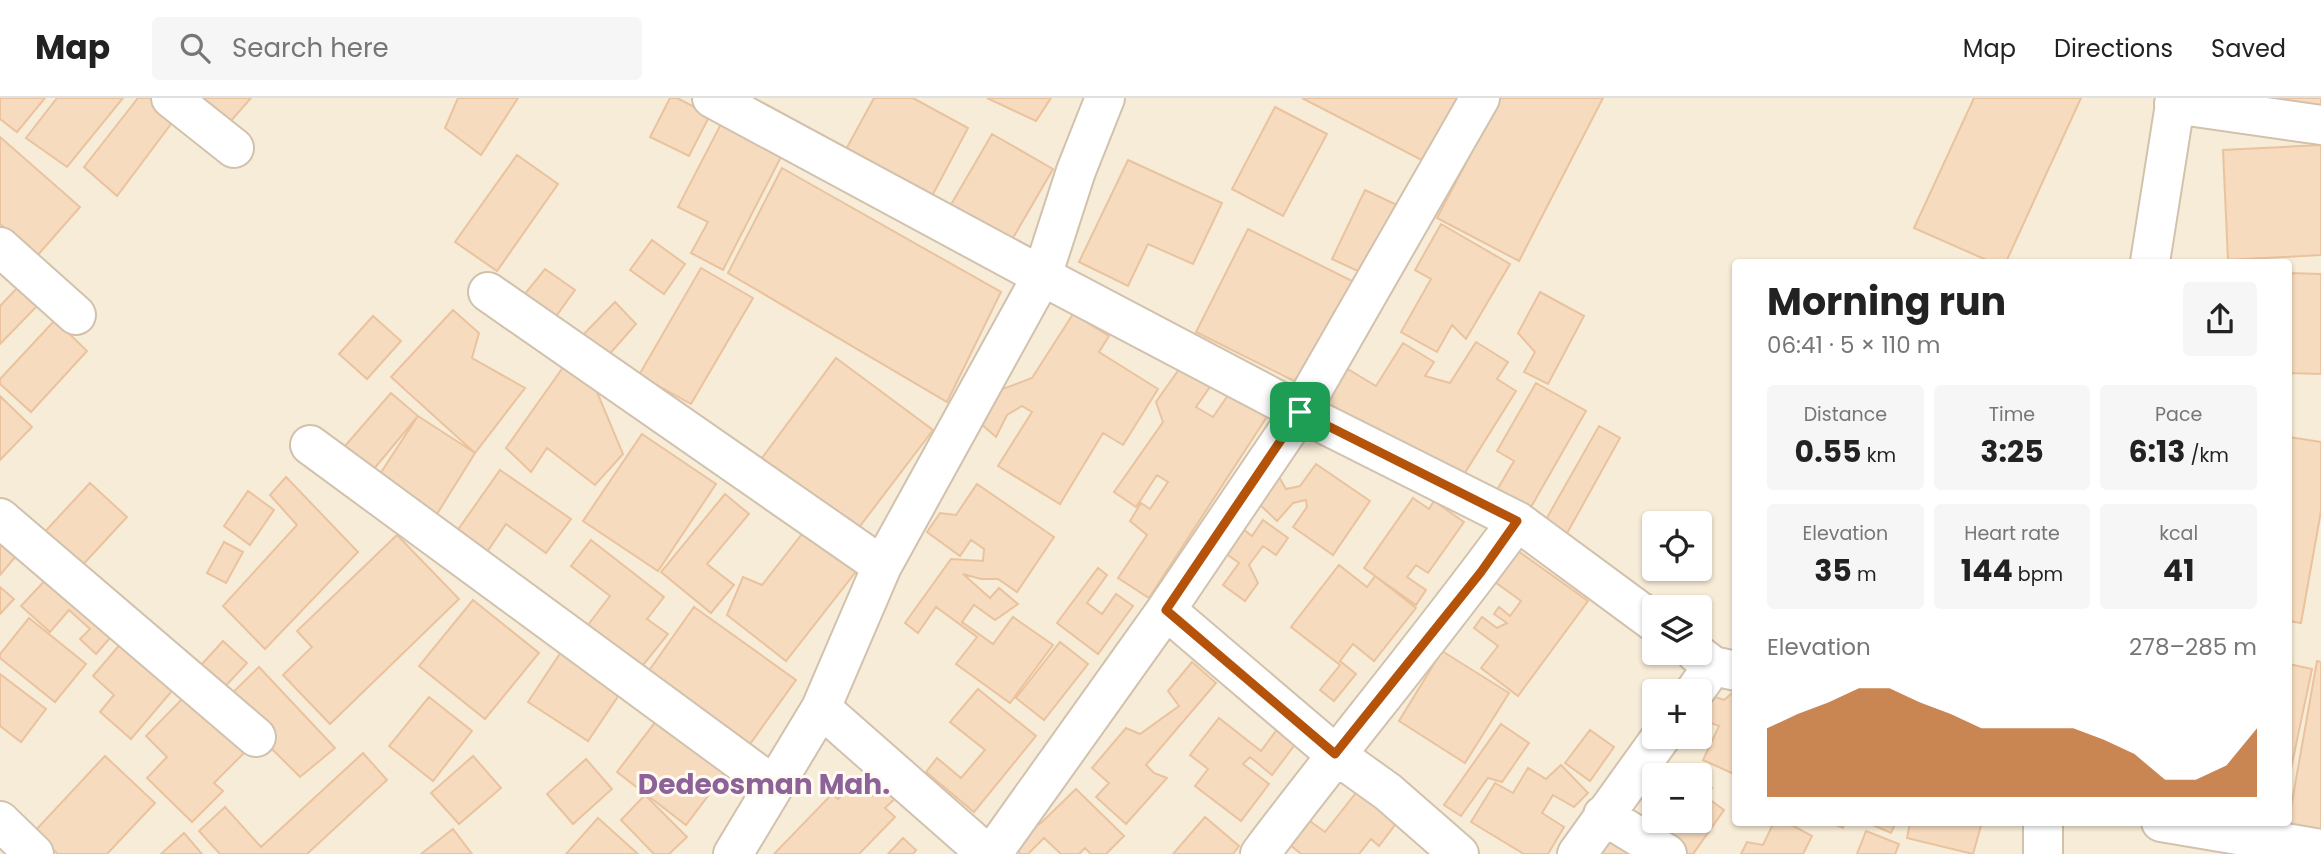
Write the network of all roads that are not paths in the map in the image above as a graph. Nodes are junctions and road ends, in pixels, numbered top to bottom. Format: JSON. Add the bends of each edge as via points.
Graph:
{"nodes":[{"id":1,"x":171,"y":98,"type":"edge"},
{"id":2,"x":712,"y":98,"type":"edge"},
{"id":3,"x":1105,"y":98,"type":"edge"},
{"id":4,"x":1480,"y":98,"type":"edge"},
{"id":5,"x":2175,"y":101,"type":"edge"},
{"id":6,"x":2321,"y":125,"type":"edge"},
{"id":7,"x":234,"y":148,"type":"dead end"},
{"id":8,"x":0,"y":247,"type":"edge"},
{"id":9,"x":2150,"y":259,"type":"edge"},
{"id":10,"x":1041,"y":276,"type":"junction"},
{"id":11,"x":488,"y":292,"type":"dead end"},
{"id":12,"x":76,"y":315,"type":"dead end"},
{"id":13,"x":1300,"y":412,"type":"junction"},
{"id":14,"x":310,"y":445,"type":"dead end"},
{"id":15,"x":0,"y":518,"type":"edge"},
{"id":16,"x":1517,"y":521,"type":"junction"},
{"id":17,"x":882,"y":566,"type":"junction"},
{"id":18,"x":1166,"y":610,"type":"junction"},
{"id":19,"x":1642,"y":613,"type":"edge"},
{"id":20,"x":821,"y":708,"type":"junction"},
{"id":21,"x":256,"y":737,"type":"dead end"},
{"id":22,"x":1652,"y":749,"type":"edge"},
{"id":23,"x":1335,"y":754,"type":"junction"},
{"id":24,"x":774,"y":786,"type":"junction"},
{"id":25,"x":1603,"y":816,"type":"junction"},
{"id":26,"x":0,"y":821,"type":"edge"},
{"id":27,"x":2043,"y":826,"type":"edge"},
{"id":28,"x":2185,"y":826,"type":"edge"},
{"id":29,"x":2321,"y":849,"type":"edge"},
{"id":30,"x":34,"y":854,"type":"edge"},
{"id":31,"x":733,"y":854,"type":"edge"},
{"id":32,"x":989,"y":854,"type":"edge"},
{"id":33,"x":1260,"y":854,"type":"edge"},
{"id":34,"x":1460,"y":854,"type":"edge"},
{"id":35,"x":1577,"y":854,"type":"edge"},
{"id":36,"x":1667,"y":854,"type":"edge"},
{"id":37,"x":2043,"y":854,"type":"edge"}],
"edges":[{"from":1,"to":7,"type":"street"},
{"from":2,"to":10,"type":"street"},
{"from":3,"to":10,"type":"street"},
{"from":4,"to":13,"type":"street"},
{"from":5,"to":6,"type":"street"},
{"from":5,"to":9,"type":"street"},
{"from":8,"to":12,"type":"street"},
{"from":10,"to":13,"type":"street"},
{"from":10,"to":17,"type":"street"},
{"from":11,"to":17,"type":"street"},
{"from":13,"to":16,"type":"street"},
{"from":13,"to":18,"type":"street"},
{"from":14,"to":24,"type":"street"},
{"from":15,"to":21,"type":"street"},
{"from":16,"to":19,"type":"street"},
{"from":16,"to":23,"type":"street"},
{"from":17,"to":20,"type":"street"},
{"from":18,"to":23,"type":"street"},
{"from":18,"to":32,"type":"street"},
{"from":20,"to":24,"type":"street"},
{"from":20,"to":32,"type":"street"},
{"from":22,"to":25,"type":"street"},
{"from":23,"to":33,"type":"street"},
{"from":23,"to":34,"type":"street"},
{"from":24,"to":31,"type":"street"},
{"from":25,"to":35,"type":"street"},
{"from":25,"to":36,"type":"street"},
{"from":26,"to":30,"type":"street"},
{"from":27,"to":37,"type":"street"},
{"from":28,"to":29,"type":"street"}]}
